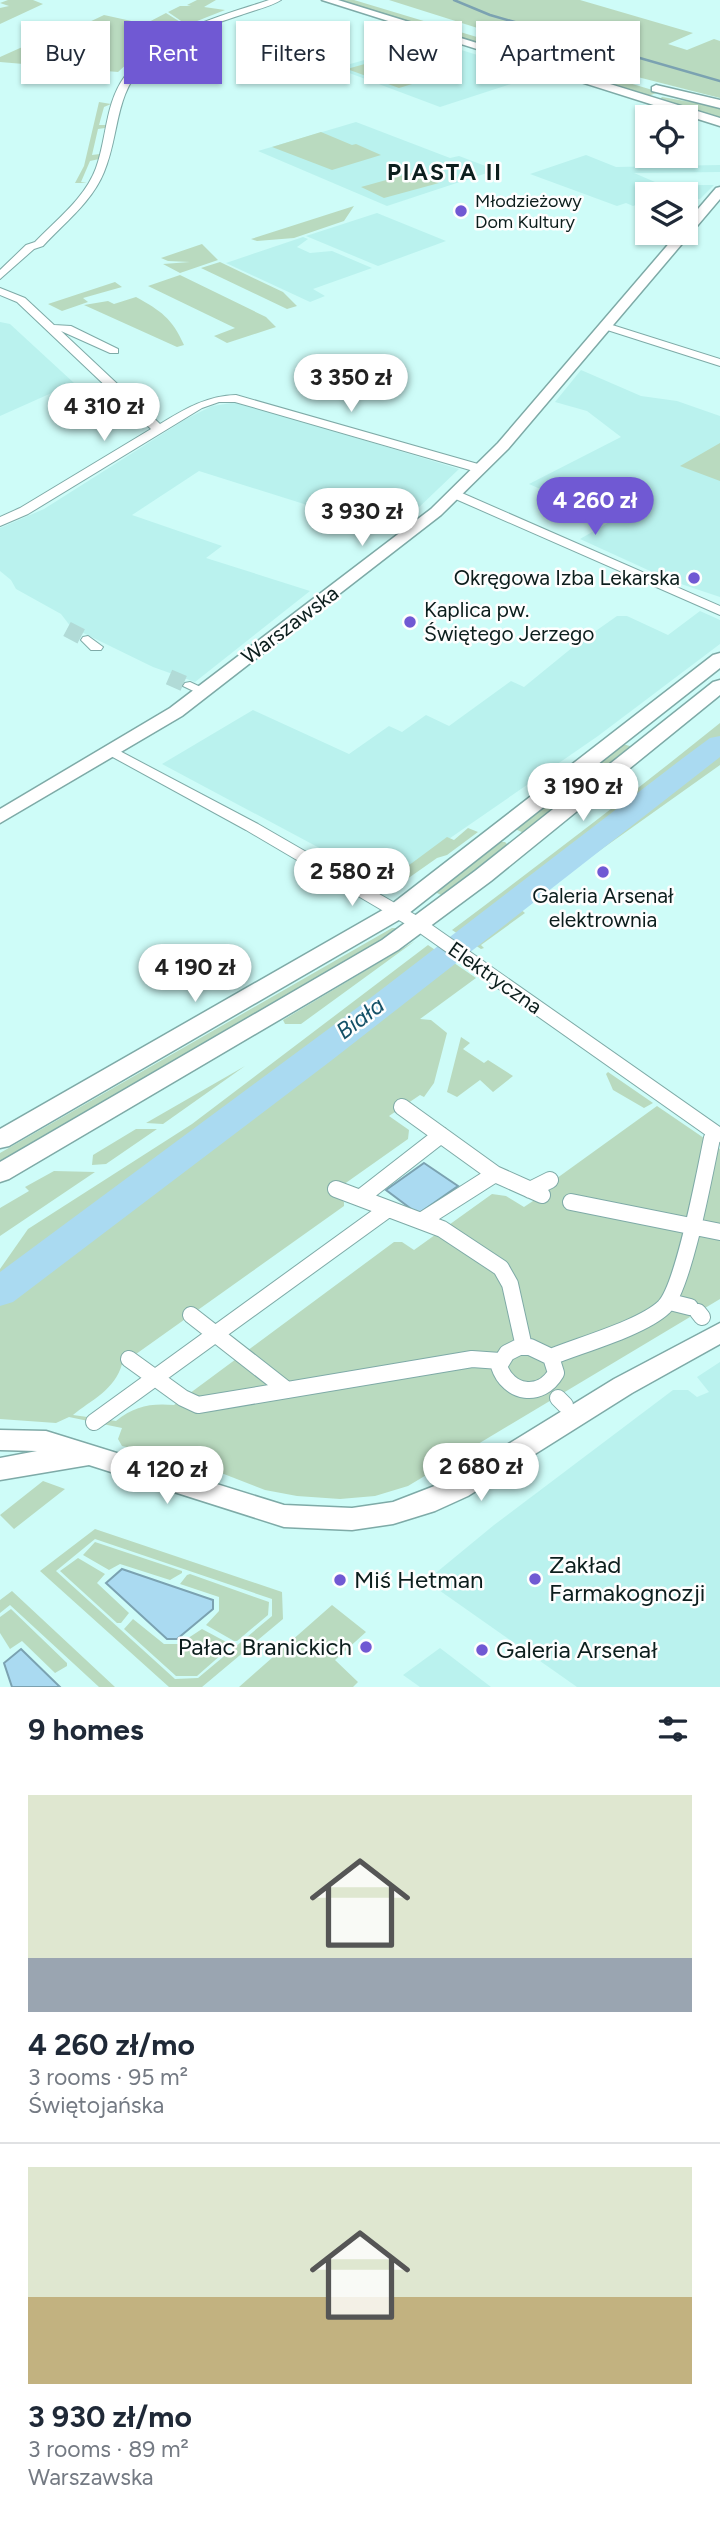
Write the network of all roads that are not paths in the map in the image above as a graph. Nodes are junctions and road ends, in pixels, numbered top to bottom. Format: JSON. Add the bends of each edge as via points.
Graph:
{"nodes":[{"id":1,"x":277,"y":0,"type":"edge"},
{"id":2,"x":327,"y":0,"type":"edge"},
{"id":3,"x":366,"y":0,"type":"edge"},
{"id":4,"x":286,"y":1,"type":"edge"},
{"id":5,"x":262,"y":5,"type":"junction"},
{"id":6,"x":679,"y":95,"type":"junction"},
{"id":7,"x":656,"y":103,"type":"junction"},
{"id":8,"x":720,"y":104,"type":"edge"},
{"id":9,"x":720,"y":122,"type":"edge"},
{"id":10,"x":720,"y":191,"type":"edge"},
{"id":11,"x":698,"y":217,"type":"edge"},
{"id":12,"x":674,"y":245,"type":"edge"},
{"id":13,"x":1,"y":285,"type":"edge"},
{"id":14,"x":605,"y":326,"type":"junction"},
{"id":15,"x":50,"y":328,"type":"junction"},
{"id":16,"x":114,"y":351,"type":"dead end"},
{"id":17,"x":720,"y":363,"type":"edge"},
{"id":18,"x":159,"y":429,"type":"junction"},
{"id":19,"x":481,"y":469,"type":"junction"},
{"id":20,"x":455,"y":494,"type":"junction"},
{"id":21,"x":0,"y":522,"type":"edge"},
{"id":22,"x":720,"y":611,"type":"edge"},
{"id":23,"x":720,"y":659,"type":"edge"},
{"id":24,"x":720,"y":686,"type":"edge"},
{"id":25,"x":626,"y":732,"type":"junction"},
{"id":26,"x":651,"y":742,"type":"junction"},
{"id":27,"x":114,"y":752,"type":"junction"},
{"id":28,"x":4,"y":811,"type":"edge"},
{"id":29,"x":396,"y":912,"type":"junction"},
{"id":30,"x":420,"y":925,"type":"junction"},
{"id":31,"x":401,"y":1107,"type":"dead end"},
{"id":32,"x":441,"y":1135,"type":"junction"},
{"id":33,"x":716,"y":1137,"type":"edge"},
{"id":34,"x":0,"y":1140,"type":"edge"},
{"id":35,"x":0,"y":1173,"type":"edge"},
{"id":36,"x":495,"y":1174,"type":"junction"},
{"id":37,"x":550,"y":1180,"type":"dead end"},
{"id":38,"x":336,"y":1189,"type":"dead end"},
{"id":39,"x":360,"y":1198,"type":"junction"},
{"id":40,"x":571,"y":1202,"type":"dead end"},
{"id":41,"x":388,"y":1209,"type":"junction"},
{"id":42,"x":421,"y":1222,"type":"junction"},
{"id":43,"x":692,"y":1227,"type":"junction"},
{"id":44,"x":720,"y":1232,"type":"edge"},
{"id":45,"x":670,"y":1302,"type":"junction"},
{"id":46,"x":191,"y":1315,"type":"dead end"},
{"id":47,"x":702,"y":1317,"type":"edge"},
{"id":48,"x":216,"y":1334,"type":"junction"},
{"id":49,"x":524,"y":1346,"type":"junction"},
{"id":50,"x":551,"y":1357,"type":"junction"},
{"id":51,"x":129,"y":1359,"type":"dead end"},
{"id":52,"x":500,"y":1361,"type":"junction"},
{"id":53,"x":155,"y":1378,"type":"junction"},
{"id":54,"x":287,"y":1390,"type":"junction"},
{"id":55,"x":94,"y":1422,"type":"dead end"},
{"id":56,"x":0,"y":1440,"type":"edge"},
{"id":57,"x":86,"y":1456,"type":"junction"},
{"id":58,"x":0,"y":1469,"type":"edge"}],
"edges":[{"from":1,"to":5,"type":"street"},
{"from":2,"to":7,"type":"main road"},
{"from":3,"to":6,"type":"main road"},
{"from":4,"to":5,"type":"street"},
{"from":5,"to":13,"type":"street","via":[[183,35],[133,71],[121,88],[93,185]]},
{"from":6,"to":7,"type":"main road","via":[[655,96]]},
{"from":6,"to":8,"type":"main road"},
{"from":7,"to":9,"type":"main road"},
{"from":10,"to":11,"type":"street","name":"Warszawska"},
{"from":12,"to":14,"type":"street","name":"Warszawska"},
{"from":13,"to":15,"type":"street"},
{"from":14,"to":17,"type":"street"},
{"from":14,"to":19,"type":"street","name":"Warszawska"},
{"from":15,"to":16,"type":"street","via":[[67,328]]},
{"from":15,"to":18,"type":"street"},
{"from":18,"to":19,"type":"street","via":[[198,406],[236,398]]},
{"from":18,"to":21,"type":"street"},
{"from":19,"to":20,"type":"street","name":"Warszawska"},
{"from":20,"to":22,"type":"street"},
{"from":20,"to":27,"type":"street","name":"Warszawska","via":[[391,549]]},
{"from":23,"to":25,"type":"main road"},
{"from":24,"to":26,"type":"main road"},
{"from":25,"to":26,"type":"main road","via":[[634,741]]},
{"from":25,"to":29,"type":"main road"},
{"from":26,"to":30,"type":"main road"},
{"from":27,"to":28,"type":"street","name":"Warszawska"},
{"from":27,"to":29,"type":"street","name":"Elektryczna"},
{"from":29,"to":30,"type":"street","name":"Elektryczna"},
{"from":29,"to":34,"type":"main road"},
{"from":30,"to":33,"type":"street","name":"Elektryczna"},
{"from":30,"to":35,"type":"main road"},
{"from":31,"to":32,"type":"street"},
{"from":32,"to":36,"type":"street"},
{"from":32,"to":39,"type":"street"},
{"from":33,"to":43,"type":"street"},
{"from":36,"to":37,"type":"street","via":[[536,1193]]},
{"from":36,"to":42,"type":"street"},
{"from":38,"to":39,"type":"street"},
{"from":39,"to":41,"type":"street"},
{"from":40,"to":43,"type":"street"},
{"from":41,"to":42,"type":"street"},
{"from":41,"to":48,"type":"street"},
{"from":42,"to":49,"type":"street","via":[[442,1229],[501,1268]]},
{"from":43,"to":44,"type":"street"},
{"from":43,"to":45,"type":"street"},
{"from":45,"to":47,"type":"street"},
{"from":45,"to":50,"type":"street","via":[[648,1317]]},
{"from":46,"to":48,"type":"street"},
{"from":47,"to":57,"type":"street","via":[[623,1385],[459,1488],[393,1513],[352,1519],[284,1516]]},
{"from":48,"to":53,"type":"street"},
{"from":48,"to":54,"type":"street"},
{"from":49,"to":50,"type":"street"},
{"from":49,"to":52,"type":"street"},
{"from":50,"to":52,"type":"street","via":[[555,1395],[509,1384],[501,1376]]},
{"from":51,"to":53,"type":"street"},
{"from":52,"to":54,"type":"street","via":[[472,1359]]},
{"from":53,"to":54,"type":"street","via":[[198,1405]]},
{"from":53,"to":55,"type":"street"},
{"from":56,"to":57,"type":"street","via":[[46,1441]]},
{"from":57,"to":58,"type":"street"}]}
